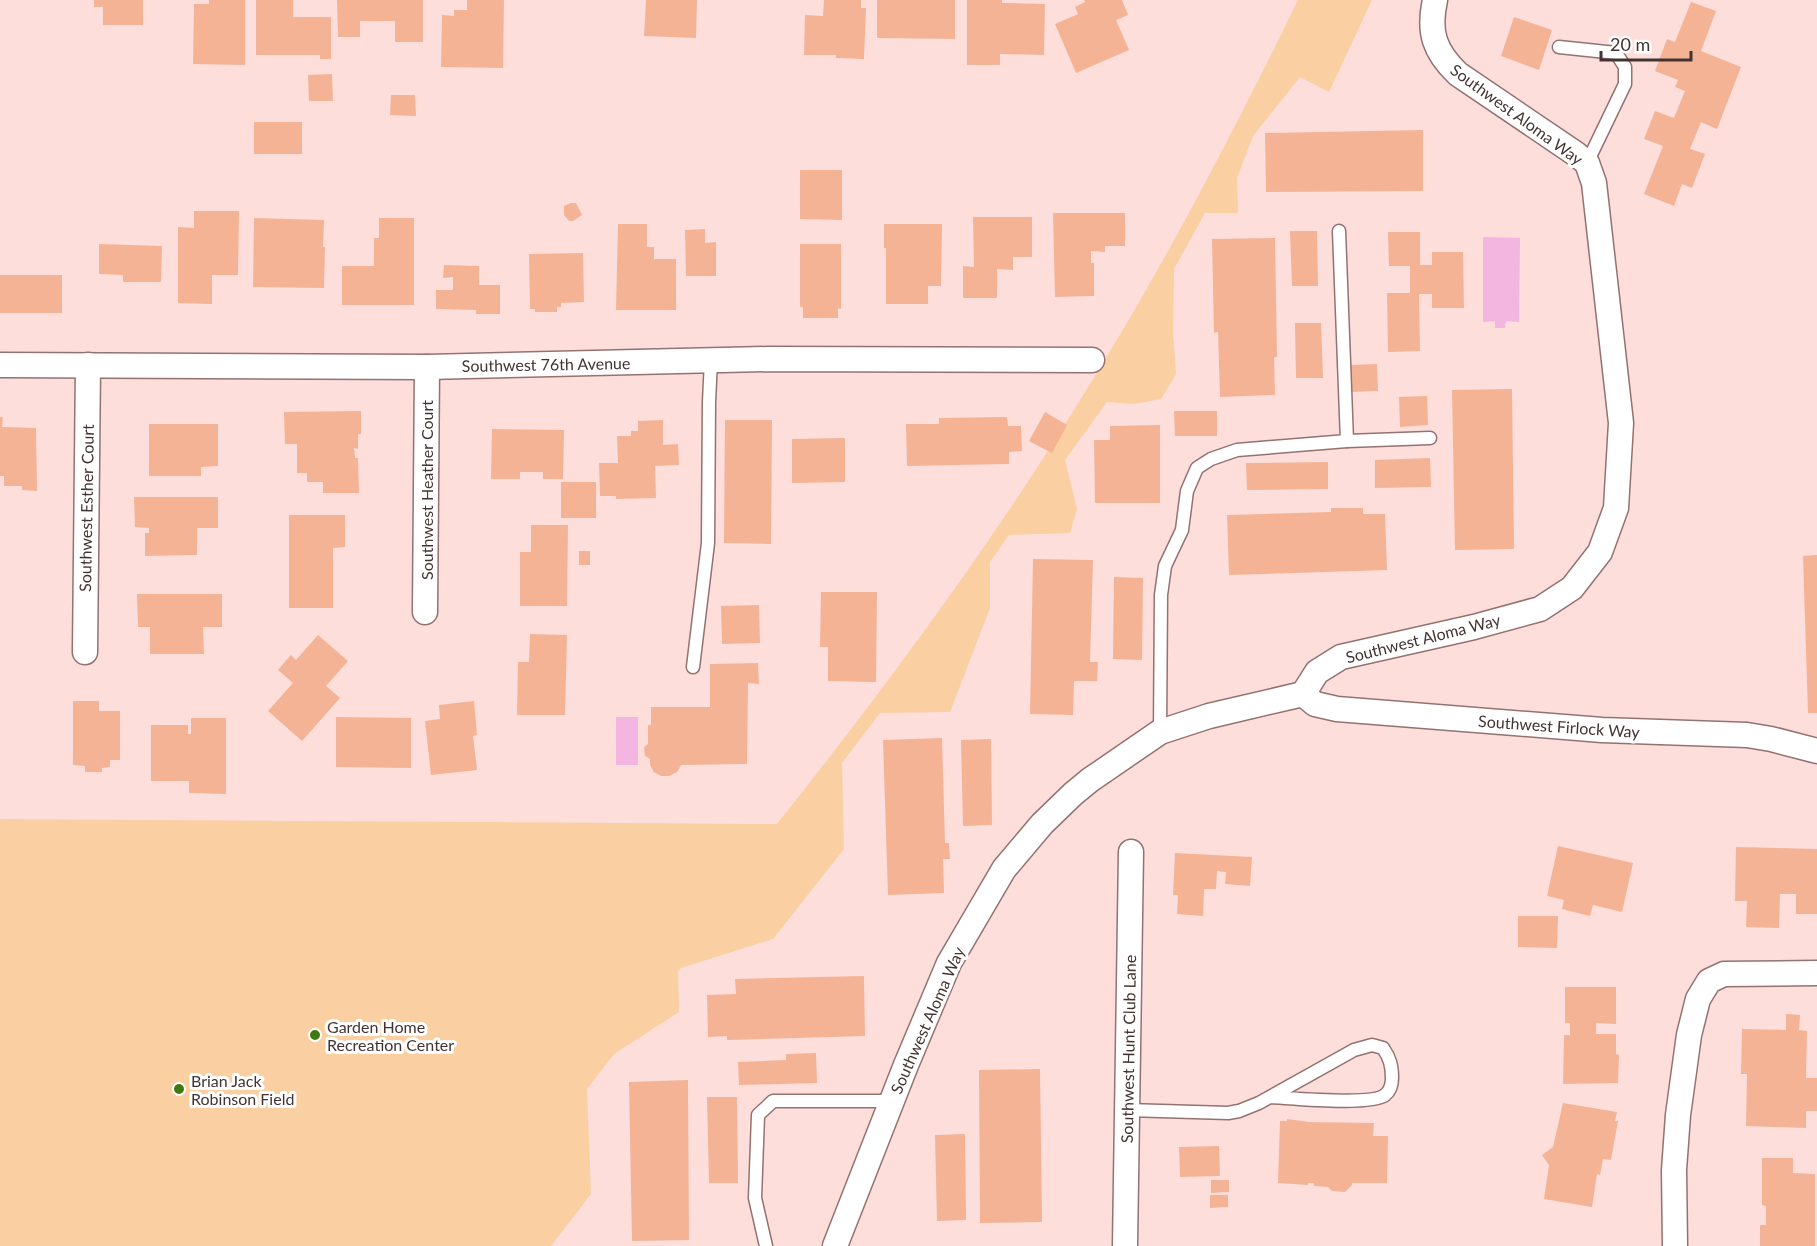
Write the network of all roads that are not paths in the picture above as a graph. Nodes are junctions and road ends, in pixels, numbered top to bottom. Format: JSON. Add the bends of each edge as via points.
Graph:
{"nodes":[{"id":1,"x":1435,"y":0,"type":"edge"},
{"id":2,"x":1559,"y":47,"type":"dead end"},
{"id":3,"x":1587,"y":163,"type":"junction"},
{"id":4,"x":1339,"y":231,"type":"dead end"},
{"id":5,"x":711,"y":360,"type":"junction"},
{"id":6,"x":1092,"y":360,"type":"dead end"},
{"id":7,"x":0,"y":365,"type":"edge"},
{"id":8,"x":88,"y":365,"type":"junction"},
{"id":9,"x":427,"y":367,"type":"junction"},
{"id":10,"x":1430,"y":438,"type":"dead end"},
{"id":11,"x":1347,"y":441,"type":"junction"},
{"id":12,"x":425,"y":612,"type":"dead end"},
{"id":13,"x":85,"y":652,"type":"dead end"},
{"id":14,"x":693,"y":667,"type":"dead end"},
{"id":15,"x":1303,"y":694,"type":"junction"},
{"id":16,"x":1160,"y":732,"type":"junction"},
{"id":17,"x":1817,"y":751,"type":"edge"},
{"id":18,"x":1131,"y":852,"type":"dead end"},
{"id":19,"x":1817,"y":973,"type":"edge"},
{"id":20,"x":1270,"y":1097,"type":"junction"},
{"id":21,"x":892,"y":1101,"type":"junction"},
{"id":22,"x":1127,"y":1110,"type":"junction"},
{"id":23,"x":766,"y":1246,"type":"edge"},
{"id":24,"x":835,"y":1246,"type":"edge"},
{"id":25,"x":1125,"y":1246,"type":"edge"},
{"id":26,"x":1675,"y":1246,"type":"edge"}],
"edges":[{"from":1,"to":3,"type":"street","name":"Southwest Aloma Way","via":[[1432,26],[1444,61]]},
{"from":2,"to":3,"type":"lane","via":[[1616,53],[1625,67],[1625,84]]},
{"from":3,"to":15,"type":"street","name":"Southwest Aloma Way","via":[[1594,183],[1621,423],[1616,508],[1600,552],[1572,588],[1540,609],[1341,657],[1317,672]]},
{"from":4,"to":11,"type":"lane"},
{"from":5,"to":6,"type":"street","name":"Southwest 76th Avenue"},
{"from":5,"to":9,"type":"street","name":"Southwest 76th Avenue"},
{"from":5,"to":14,"type":"lane","via":[[708,543]]},
{"from":7,"to":8,"type":"street","name":"Southwest 76th Avenue"},
{"from":8,"to":9,"type":"street","name":"Southwest 76th Avenue"},
{"from":8,"to":13,"type":"street","name":"Southwest Esther Court"},
{"from":9,"to":12,"type":"street","name":"Southwest Heather Court"},
{"from":10,"to":11,"type":"lane"},
{"from":11,"to":16,"type":"lane","via":[[1237,450],[1197,468],[1187,491],[1182,530],[1165,566],[1161,595]]},
{"from":15,"to":16,"type":"street","name":"Southwest Aloma Way"},
{"from":15,"to":17,"type":"street","name":"Southwest Firlock Way","via":[[1315,704],[1337,709],[1602,730],[1747,735]]},
{"from":16,"to":21,"type":"street","name":"Southwest Aloma Way","via":[[1073,794],[1004,869],[949,963]]},
{"from":18,"to":22,"type":"street","name":"Southwest Hunt Club Lane"},
{"from":19,"to":26,"type":"street","via":[[1724,974],[1709,981],[1698,999],[1678,1115]]},
{"from":20,"to":20,"type":"lane","via":[[1354,1050],[1372,1045],[1383,1048],[1389,1057],[1392,1083],[1387,1094],[1379,1098],[1356,1101]]},
{"from":20,"to":22,"type":"lane","via":[[1228,1113]]},
{"from":21,"to":23,"type":"lane","via":[[773,1101],[758,1115],[755,1198]]},
{"from":21,"to":24,"type":"street","name":"Southwest Aloma Way"},
{"from":22,"to":25,"type":"street","name":"Southwest Hunt Club Lane"}]}
